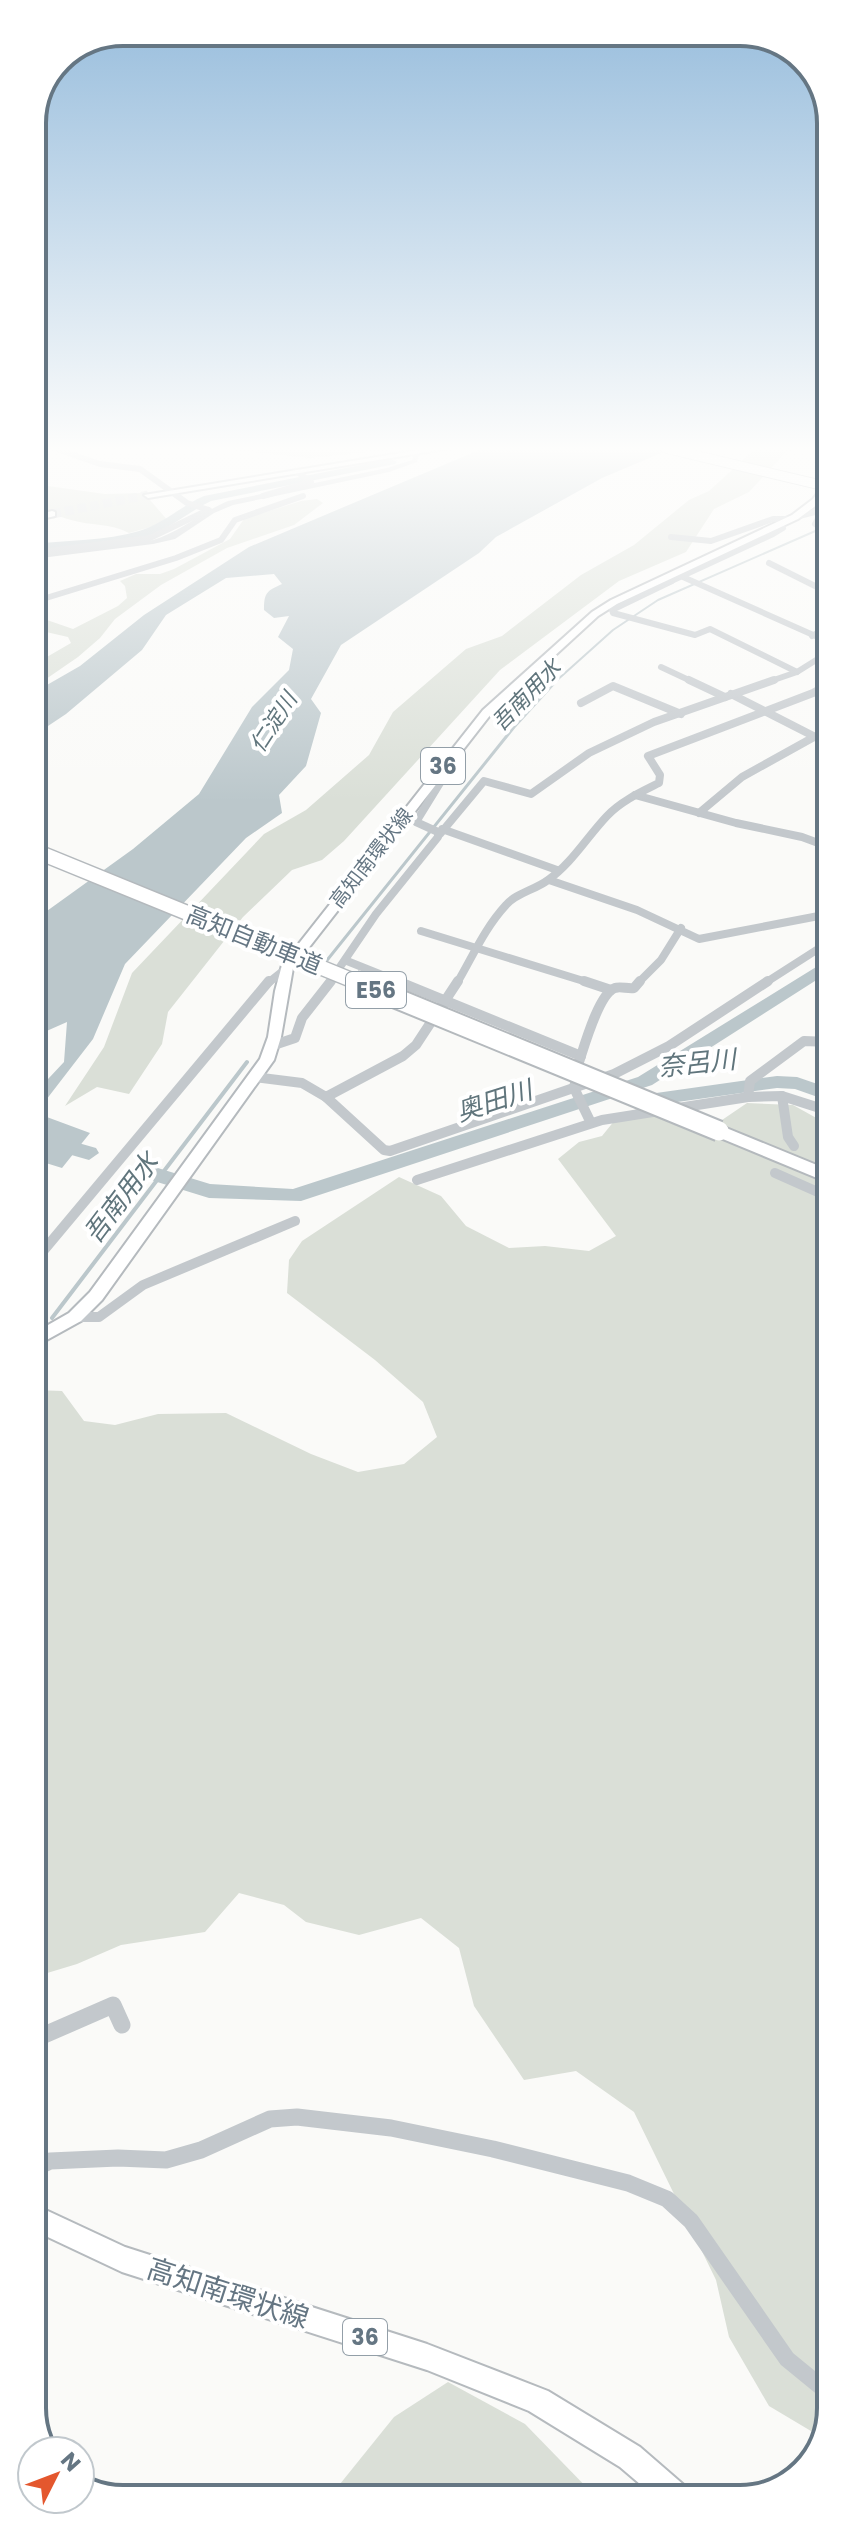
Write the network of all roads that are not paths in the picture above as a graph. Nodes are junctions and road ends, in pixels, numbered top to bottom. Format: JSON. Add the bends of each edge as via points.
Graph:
{"nodes":[{"id":1,"x":150,"y":566,"type":"edge"},
{"id":2,"x":689,"y":566,"type":"edge"},
{"id":3,"x":706,"y":566,"type":"edge"},
{"id":4,"x":775,"y":566,"type":"edge"},
{"id":5,"x":683,"y":577,"type":"junction"},
{"id":6,"x":672,"y":581,"type":"junction"},
{"id":7,"x":817,"y":587,"type":"edge"},
{"id":8,"x":636,"y":591,"type":"junction"},
{"id":9,"x":46,"y":598,"type":"edge"},
{"id":10,"x":817,"y":633,"type":"edge"},
{"id":11,"x":812,"y":636,"type":"junction"},
{"id":12,"x":817,"y":638,"type":"edge"},
{"id":13,"x":817,"y":660,"type":"edge"},
{"id":14,"x":661,"y":667,"type":"dead end"},
{"id":15,"x":797,"y":672,"type":"junction"},
{"id":16,"x":817,"y":689,"type":"edge"},
{"id":17,"x":728,"y":696,"type":"junction"},
{"id":18,"x":581,"y":703,"type":"dead end"},
{"id":19,"x":764,"y":712,"type":"junction"},
{"id":20,"x":681,"y":714,"type":"junction"},
{"id":21,"x":473,"y":728,"type":"junction"},
{"id":22,"x":814,"y":737,"type":"junction"},
{"id":23,"x":817,"y":738,"type":"edge"},
{"id":24,"x":635,"y":795,"type":"junction"},
{"id":25,"x":699,"y":813,"type":"junction"},
{"id":26,"x":440,"y":832,"type":"junction"},
{"id":27,"x":817,"y":843,"type":"edge"},
{"id":28,"x":46,"y":855,"type":"edge"},
{"id":29,"x":557,"y":870,"type":"junction"},
{"id":30,"x":549,"y":880,"type":"junction"},
{"id":31,"x":817,"y":916,"type":"edge"},
{"id":32,"x":681,"y":928,"type":"junction"},
{"id":33,"x":421,"y":931,"type":"dead end"},
{"id":34,"x":473,"y":950,"type":"junction"},
{"id":35,"x":817,"y":950,"type":"edge"},
{"id":36,"x":347,"y":961,"type":"junction"},
{"id":37,"x":287,"y":968,"type":"junction"},
{"id":38,"x":611,"y":990,"type":"junction"},
{"id":39,"x":447,"y":1000,"type":"junction"},
{"id":40,"x":817,"y":1042,"type":"edge"},
{"id":41,"x":274,"y":1045,"type":"junction"},
{"id":42,"x":581,"y":1056,"type":"junction"},
{"id":43,"x":254,"y":1077,"type":"junction"},
{"id":44,"x":574,"y":1088,"type":"junction"},
{"id":45,"x":782,"y":1096,"type":"junction"},
{"id":46,"x":326,"y":1097,"type":"junction"},
{"id":47,"x":748,"y":1097,"type":"junction"},
{"id":48,"x":659,"y":1102,"type":"dead end"},
{"id":49,"x":817,"y":1107,"type":"edge"},
{"id":50,"x":647,"y":1114,"type":"junction"},
{"id":51,"x":591,"y":1123,"type":"junction"},
{"id":52,"x":794,"y":1146,"type":"dead end"},
{"id":53,"x":817,"y":1172,"type":"edge"},
{"id":54,"x":775,"y":1173,"type":"dead end"},
{"id":55,"x":417,"y":1180,"type":"dead end"},
{"id":56,"x":817,"y":1192,"type":"edge"},
{"id":57,"x":295,"y":1221,"type":"dead end"},
{"id":58,"x":46,"y":1248,"type":"edge"},
{"id":59,"x":75,"y":1317,"type":"junction"},
{"id":60,"x":46,"y":1334,"type":"edge"},
{"id":61,"x":122,"y":2025,"type":"dead end"},
{"id":62,"x":46,"y":2034,"type":"edge"},
{"id":63,"x":46,"y":2163,"type":"edge"},
{"id":64,"x":46,"y":2223,"type":"edge"},
{"id":65,"x":817,"y":2384,"type":"edge"},
{"id":66,"x":662,"y":2485,"type":"edge"}],
"edges":[{"from":1,"to":9,"type":"street"},
{"from":2,"to":8,"type":"main road","name":"高知南環状線","number":"36"},
{"from":3,"to":5,"type":"street"},
{"from":4,"to":7,"type":"street"},
{"from":5,"to":6,"type":"street"},
{"from":5,"to":11,"type":"street"},
{"from":6,"to":8,"type":"street"},
{"from":6,"to":15,"type":"street","via":[[613,613],[695,635],[710,629]]},
{"from":8,"to":21,"type":"main road","name":"高知南環状線","number":"36","via":[[595,614]]},
{"from":10,"to":11,"type":"street"},
{"from":11,"to":12,"type":"street"},
{"from":13,"to":15,"type":"street"},
{"from":14,"to":17,"type":"street"},
{"from":15,"to":17,"type":"street"},
{"from":16,"to":19,"type":"street"},
{"from":17,"to":19,"type":"street"},
{"from":17,"to":20,"type":"street"},
{"from":18,"to":20,"type":"street","via":[[613,686]]},
{"from":19,"to":22,"type":"street"},
{"from":19,"to":24,"type":"street","via":[[648,756],[659,783]]},
{"from":20,"to":26,"type":"street","via":[[589,753],[531,794],[484,781]]},
{"from":21,"to":26,"type":"street","via":[[418,817],[416,824]]},
{"from":21,"to":37,"type":"main road","name":"高知南環状線","number":"36"},
{"from":22,"to":23,"type":"street"},
{"from":22,"to":25,"type":"street","via":[[742,777]]},
{"from":24,"to":25,"type":"street"},
{"from":24,"to":29,"type":"street","via":[[608,814]]},
{"from":25,"to":27,"type":"street"},
{"from":26,"to":29,"type":"street"},
{"from":26,"to":36,"type":"street"},
{"from":28,"to":53,"type":"highway","name":"高知自動車道","number":"E56","bridge":true},
{"from":29,"to":30,"type":"street"},
{"from":30,"to":32,"type":"street"},
{"from":30,"to":34,"type":"street","via":[[508,902]]},
{"from":31,"to":32,"type":"street","via":[[713,938],[699,939]]},
{"from":32,"to":38,"type":"street","via":[[634,988]]},
{"from":33,"to":34,"type":"street"},
{"from":34,"to":38,"type":"street"},
{"from":34,"to":39,"type":"street"},
{"from":35,"to":44,"type":"street","via":[[669,1046]]},
{"from":36,"to":39,"type":"street"},
{"from":36,"to":41,"type":"street","via":[[302,1018],[295,1038]]},
{"from":37,"to":41,"type":"main road","name":"高知南環状線","number":"36"},
{"from":37,"to":58,"type":"street","via":[[273,977]]},
{"from":38,"to":42,"type":"street"},
{"from":39,"to":42,"type":"street"},
{"from":39,"to":46,"type":"street","via":[[403,1056]]},
{"from":40,"to":47,"type":"street","via":[[804,1041],[750,1081]]},
{"from":41,"to":43,"type":"main road","name":"高知南環状線","number":"36"},
{"from":42,"to":44,"type":"street"},
{"from":43,"to":46,"type":"street","via":[[302,1083]]},
{"from":43,"to":59,"type":"main road","name":"高知南環状線","number":"36","via":[[96,1296]]},
{"from":44,"to":46,"type":"street","via":[[390,1151]]},
{"from":44,"to":51,"type":"street"},
{"from":45,"to":47,"type":"street"},
{"from":45,"to":49,"type":"street"},
{"from":45,"to":52,"type":"street"},
{"from":47,"to":50,"type":"street"},
{"from":48,"to":50,"type":"street"},
{"from":50,"to":51,"type":"street"},
{"from":51,"to":55,"type":"street"},
{"from":54,"to":56,"type":"street"},
{"from":57,"to":59,"type":"street","via":[[143,1285],[99,1317]]},
{"from":59,"to":60,"type":"main road","name":"高知南環状線","number":"36"},
{"from":61,"to":62,"type":"street","via":[[113,2005]]},
{"from":63,"to":65,"type":"street","via":[[166,2160],[270,2119],[297,2117],[391,2128],[628,2183],[667,2199],[691,2221],[787,2359]]},
{"from":64,"to":66,"type":"main road","name":"高知南環状線","number":"36","via":[[122,2259],[427,2357],[538,2401],[630,2457]]}]}
